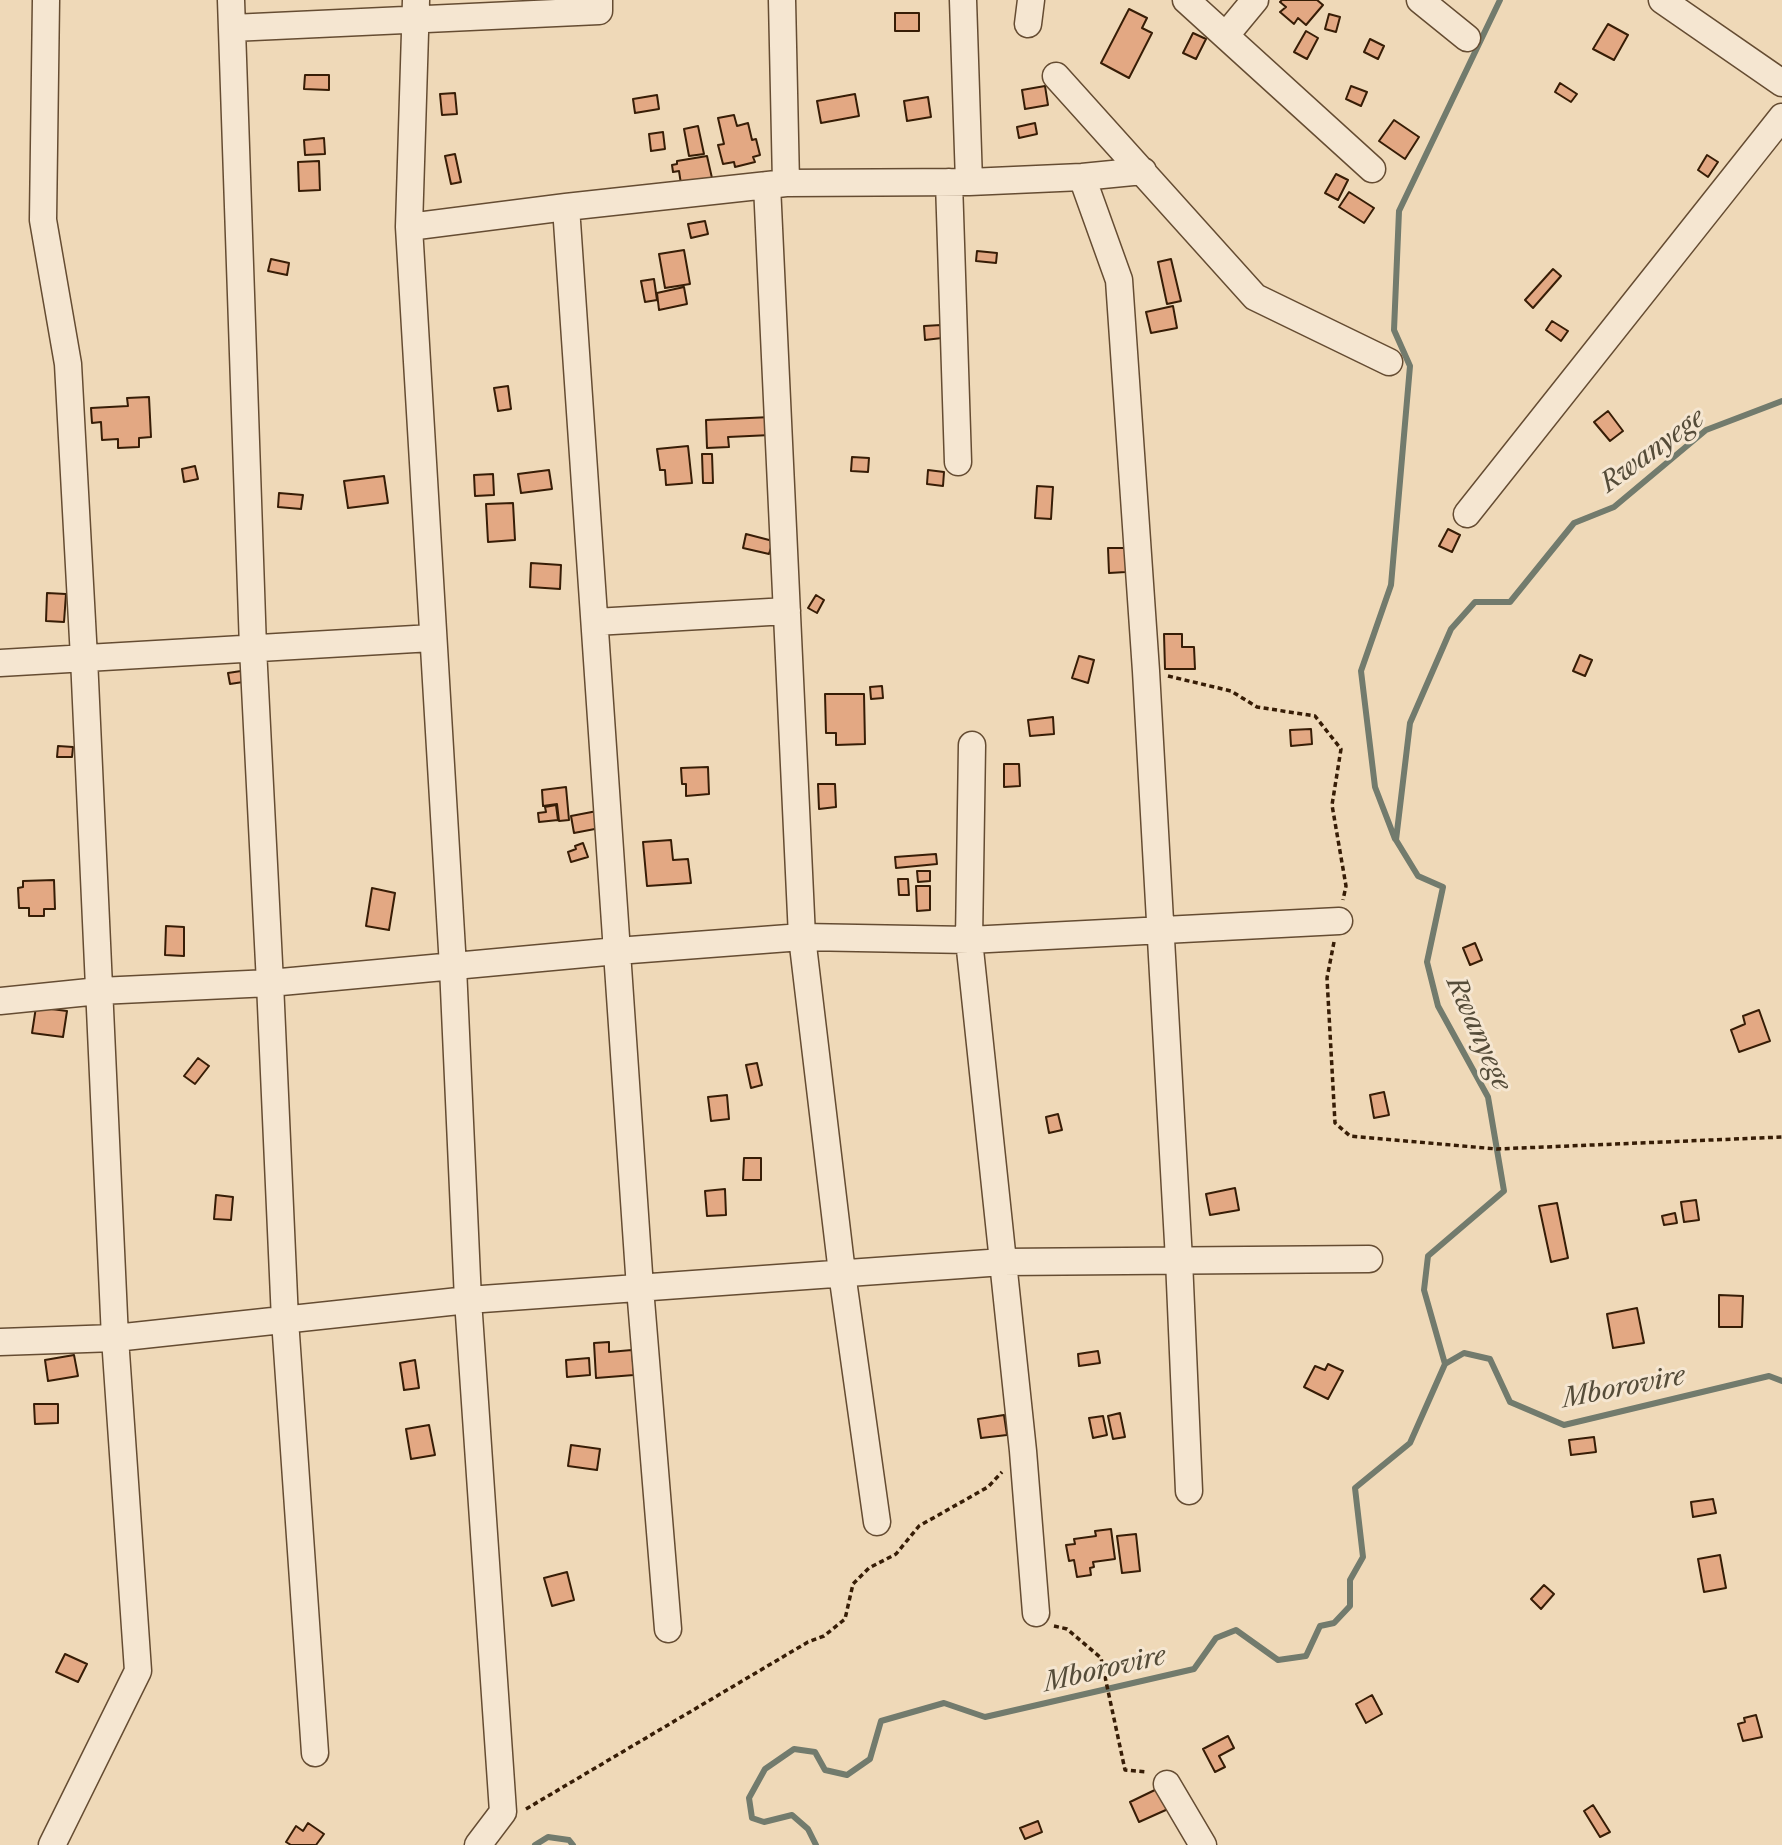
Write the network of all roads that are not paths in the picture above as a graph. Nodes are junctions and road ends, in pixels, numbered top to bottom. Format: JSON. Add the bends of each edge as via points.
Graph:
{"nodes":[{"id":1,"x":46,"y":0,"type":"edge"},
{"id":2,"x":231,"y":0,"type":"edge"},
{"id":3,"x":599,"y":0,"type":"edge"},
{"id":4,"x":782,"y":0,"type":"edge"},
{"id":5,"x":964,"y":0,"type":"edge"},
{"id":6,"x":1186,"y":0,"type":"edge"},
{"id":7,"x":1255,"y":0,"type":"edge"},
{"id":8,"x":1420,"y":0,"type":"edge"},
{"id":9,"x":1661,"y":0,"type":"edge"},
{"id":10,"x":415,"y":9,"type":"edge"},
{"id":11,"x":232,"y":28,"type":"junction"},
{"id":12,"x":1226,"y":35,"type":"junction"},
{"id":13,"x":1467,"y":38,"type":"dead end"},
{"id":14,"x":1056,"y":76,"type":"dead end"},
{"id":15,"x":1782,"y":83,"type":"edge"},
{"id":16,"x":1782,"y":117,"type":"edge"},
{"id":17,"x":1372,"y":169,"type":"dead end"},
{"id":18,"x":1143,"y":171,"type":"junction"},
{"id":19,"x":1082,"y":177,"type":"junction"},
{"id":20,"x":959,"y":182,"type":"junction"},
{"id":21,"x":776,"y":184,"type":"junction"},
{"id":22,"x":566,"y":207,"type":"junction"},
{"id":23,"x":409,"y":227,"type":"junction"},
{"id":24,"x":1389,"y":362,"type":"dead end"},
{"id":25,"x":958,"y":462,"type":"dead end"},
{"id":26,"x":1467,"y":514,"type":"dead end"},
{"id":27,"x":787,"y":611,"type":"junction"},
{"id":28,"x":594,"y":622,"type":"junction"},
{"id":29,"x":432,"y":639,"type":"junction"},
{"id":30,"x":253,"y":648,"type":"junction"},
{"id":31,"x":83,"y":658,"type":"junction"},
{"id":32,"x":0,"y":663,"type":"edge"},
{"id":33,"x":972,"y":745,"type":"dead end"},
{"id":34,"x":1339,"y":921,"type":"road end"},
{"id":35,"x":1160,"y":932,"type":"junction"},
{"id":36,"x":802,"y":937,"type":"junction"},
{"id":37,"x":969,"y":940,"type":"junction"},
{"id":38,"x":617,"y":951,"type":"junction"},
{"id":39,"x":453,"y":967,"type":"junction"},
{"id":40,"x":270,"y":983,"type":"junction"},
{"id":41,"x":99,"y":991,"type":"junction"},
{"id":42,"x":0,"y":1000,"type":"edge"},
{"id":43,"x":1368,"y":1259,"type":"dead end"},
{"id":44,"x":1179,"y":1260,"type":"junction"},
{"id":45,"x":1003,"y":1262,"type":"junction"},
{"id":46,"x":842,"y":1273,"type":"junction"},
{"id":47,"x":640,"y":1288,"type":"junction"},
{"id":48,"x":468,"y":1300,"type":"junction"},
{"id":49,"x":285,"y":1320,"type":"junction"},
{"id":50,"x":115,"y":1338,"type":"junction"},
{"id":51,"x":0,"y":1342,"type":"edge"},
{"id":52,"x":1189,"y":1491,"type":"dead end"},
{"id":53,"x":877,"y":1522,"type":"dead end"},
{"id":54,"x":1036,"y":1613,"type":"road end"},
{"id":55,"x":668,"y":1629,"type":"dead end"},
{"id":56,"x":315,"y":1754,"type":"dead end"},
{"id":57,"x":1167,"y":1784,"type":"road end"},
{"id":58,"x":52,"y":1845,"type":"edge"},
{"id":59,"x":478,"y":1845,"type":"edge"},
{"id":60,"x":1203,"y":1845,"type":"edge"}],
"edges":[{"from":1,"to":31,"type":"street","via":[[43,220],[68,364]]},
{"from":2,"to":11,"type":"street"},
{"from":3,"to":10,"type":"street","via":[[599,11]]},
{"from":4,"to":21,"type":"street"},
{"from":5,"to":20,"type":"street"},
{"from":6,"to":12,"type":"street"},
{"from":7,"to":12,"type":"street"},
{"from":8,"to":13,"type":"street"},
{"from":9,"to":15,"type":"street"},
{"from":10,"to":11,"type":"street"},
{"from":10,"to":23,"type":"street"},
{"from":11,"to":30,"type":"street"},
{"from":12,"to":17,"type":"street"},
{"from":14,"to":18,"type":"street"},
{"from":16,"to":26,"type":"street"},
{"from":18,"to":19,"type":"street"},
{"from":18,"to":24,"type":"street","via":[[1255,297]]},
{"from":19,"to":20,"type":"street"},
{"from":19,"to":35,"type":"street","via":[[1119,280]]},
{"from":20,"to":21,"type":"street"},
{"from":20,"to":25,"type":"street"},
{"from":21,"to":22,"type":"street"},
{"from":21,"to":27,"type":"street"},
{"from":22,"to":23,"type":"street"},
{"from":22,"to":28,"type":"street"},
{"from":23,"to":29,"type":"street"},
{"from":27,"to":28,"type":"street"},
{"from":27,"to":36,"type":"street"},
{"from":28,"to":38,"type":"street"},
{"from":29,"to":30,"type":"street"},
{"from":29,"to":39,"type":"street"},
{"from":30,"to":31,"type":"street"},
{"from":30,"to":40,"type":"street"},
{"from":31,"to":32,"type":"street"},
{"from":31,"to":41,"type":"street"},
{"from":33,"to":37,"type":"street"},
{"from":34,"to":35,"type":"street"},
{"from":35,"to":37,"type":"street"},
{"from":35,"to":44,"type":"street"},
{"from":36,"to":37,"type":"street"},
{"from":36,"to":38,"type":"street"},
{"from":36,"to":46,"type":"street"},
{"from":37,"to":45,"type":"street"},
{"from":38,"to":39,"type":"street"},
{"from":38,"to":47,"type":"street"},
{"from":39,"to":40,"type":"street"},
{"from":39,"to":48,"type":"street"},
{"from":40,"to":41,"type":"street"},
{"from":40,"to":49,"type":"street"},
{"from":41,"to":42,"type":"street"},
{"from":41,"to":50,"type":"street"},
{"from":43,"to":44,"type":"street"},
{"from":44,"to":45,"type":"street"},
{"from":44,"to":52,"type":"street"},
{"from":45,"to":46,"type":"street"},
{"from":45,"to":54,"type":"street"},
{"from":46,"to":47,"type":"street"},
{"from":46,"to":53,"type":"street"},
{"from":47,"to":48,"type":"street"},
{"from":47,"to":55,"type":"street"},
{"from":48,"to":49,"type":"street"},
{"from":48,"to":59,"type":"street","via":[[503,1812]]},
{"from":49,"to":50,"type":"street"},
{"from":49,"to":56,"type":"street"},
{"from":50,"to":51,"type":"street"},
{"from":50,"to":58,"type":"street","via":[[138,1671]]},
{"from":57,"to":60,"type":"street"}]}
